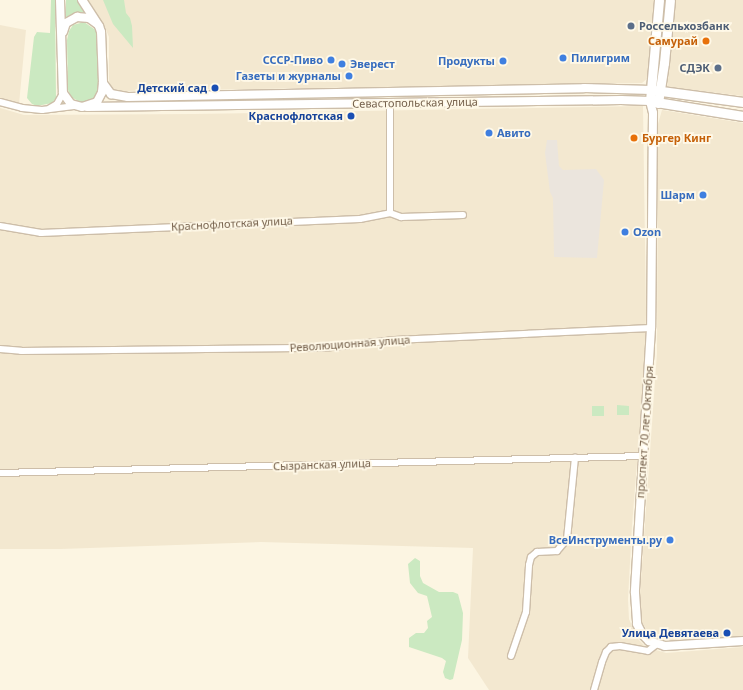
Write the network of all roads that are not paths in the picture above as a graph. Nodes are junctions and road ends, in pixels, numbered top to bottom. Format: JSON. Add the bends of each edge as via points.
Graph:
{"nodes":[{"id":1,"x":60,"y":0,"type":"edge"},
{"id":2,"x":82,"y":0,"type":"edge"},
{"id":3,"x":659,"y":0,"type":"edge"},
{"id":4,"x":670,"y":0,"type":"edge"},
{"id":5,"x":99,"y":26,"type":"junction"},
{"id":6,"x":62,"y":36,"type":"junction"},
{"id":7,"x":103,"y":83,"type":"junction"},
{"id":8,"x":514,"y":90,"type":"junction"},
{"id":9,"x":543,"y":90,"type":"junction"},
{"id":10,"x":656,"y":91,"type":"junction"},
{"id":11,"x":63,"y":93,"type":"junction"},
{"id":12,"x":390,"y":93,"type":"junction"},
{"id":13,"x":514,"y":101,"type":"junction"},
{"id":14,"x":543,"y":101,"type":"junction"},
{"id":15,"x":0,"y":102,"type":"edge"},
{"id":16,"x":654,"y":102,"type":"junction"},
{"id":17,"x":743,"y":102,"type":"edge"},
{"id":18,"x":390,"y":103,"type":"junction"},
{"id":19,"x":76,"y":106,"type":"junction"},
{"id":20,"x":87,"y":106,"type":"junction"},
{"id":21,"x":49,"y":109,"type":"junction"},
{"id":22,"x":743,"y":116,"type":"edge"},
{"id":23,"x":390,"y":212,"type":"junction"},
{"id":24,"x":463,"y":215,"type":"dead end"},
{"id":25,"x":0,"y":226,"type":"edge"},
{"id":26,"x":651,"y":328,"type":"junction"},
{"id":27,"x":0,"y":349,"type":"edge"},
{"id":28,"x":644,"y":456,"type":"junction"},
{"id":29,"x":574,"y":457,"type":"junction"},
{"id":30,"x":0,"y":473,"type":"edge"},
{"id":31,"x":743,"y":641,"type":"edge"},
{"id":32,"x":657,"y":644,"type":"junction"},
{"id":33,"x":511,"y":656,"type":"dead end"},
{"id":34,"x":594,"y":690,"type":"edge"}],
"edges":[{"from":1,"to":6,"type":"street"},
{"from":2,"to":5,"type":"street"},
{"from":3,"to":10,"type":"main road","name":"проспект 70 лет Октября"},
{"from":4,"to":10,"type":"main road","name":"проспект 70 лет Октября"},
{"from":5,"to":6,"type":"street","via":[[89,18],[77,17],[66,23]]},
{"from":5,"to":7,"type":"street","via":[[102,40]]},
{"from":6,"to":11,"type":"street"},
{"from":7,"to":12,"type":"street","name":"Севастопольская улица","via":[[110,94],[128,98]]},
{"from":7,"to":20,"type":"street","via":[[100,98]]},
{"from":8,"to":9,"type":"street","name":"Севастопольская улица"},
{"from":8,"to":12,"type":"street","name":"Севастопольская улица"},
{"from":8,"to":13,"type":"street"},
{"from":9,"to":10,"type":"street","name":"Севастопольская улица"},
{"from":9,"to":14,"type":"street"},
{"from":10,"to":16,"type":"main road","name":"проспект 70 лет Октября"},
{"from":10,"to":17,"type":"main road","name":"Севастопольская улица"},
{"from":11,"to":19,"type":"street","via":[[67,100]]},
{"from":11,"to":21,"type":"street","via":[[57,104]]},
{"from":12,"to":18,"type":"street"},
{"from":13,"to":14,"type":"street","name":"Севастопольская улица"},
{"from":13,"to":18,"type":"street","name":"Севастопольская улица"},
{"from":14,"to":16,"type":"street","name":"Севастопольская улица"},
{"from":15,"to":21,"type":"street","via":[[22,108]]},
{"from":16,"to":22,"type":"main road","name":"Севастопольская улица"},
{"from":16,"to":26,"type":"street","name":"проспект 70 лет Октября"},
{"from":18,"to":20,"type":"street","name":"Севастопольская улица"},
{"from":18,"to":23,"type":"street"},
{"from":19,"to":20,"type":"street","name":"Севастопольская улица"},
{"from":19,"to":21,"type":"street"},
{"from":23,"to":24,"type":"street","name":"Краснофлотская улица","via":[[401,217]]},
{"from":23,"to":25,"type":"street","name":"Краснофлотская улица","via":[[360,219],[41,233]]},
{"from":26,"to":27,"type":"street","name":"Революционная улица","via":[[395,340],[323,348],[29,351]]},
{"from":26,"to":28,"type":"street","name":"проспект 70 лет Октября"},
{"from":28,"to":29,"type":"street","name":"Сызранская улица"},
{"from":28,"to":32,"type":"street","name":"проспект 70 лет Октября","via":[[635,610],[642,634]]},
{"from":29,"to":30,"type":"street","name":"Сызранская улица"},
{"from":29,"to":33,"type":"street","via":[[567,539],[557,552],[537,552],[531,557],[526,612]]},
{"from":31,"to":32,"type":"street","via":[[676,646]]},
{"from":32,"to":34,"type":"street","via":[[648,651],[611,647],[602,662]]}]}
